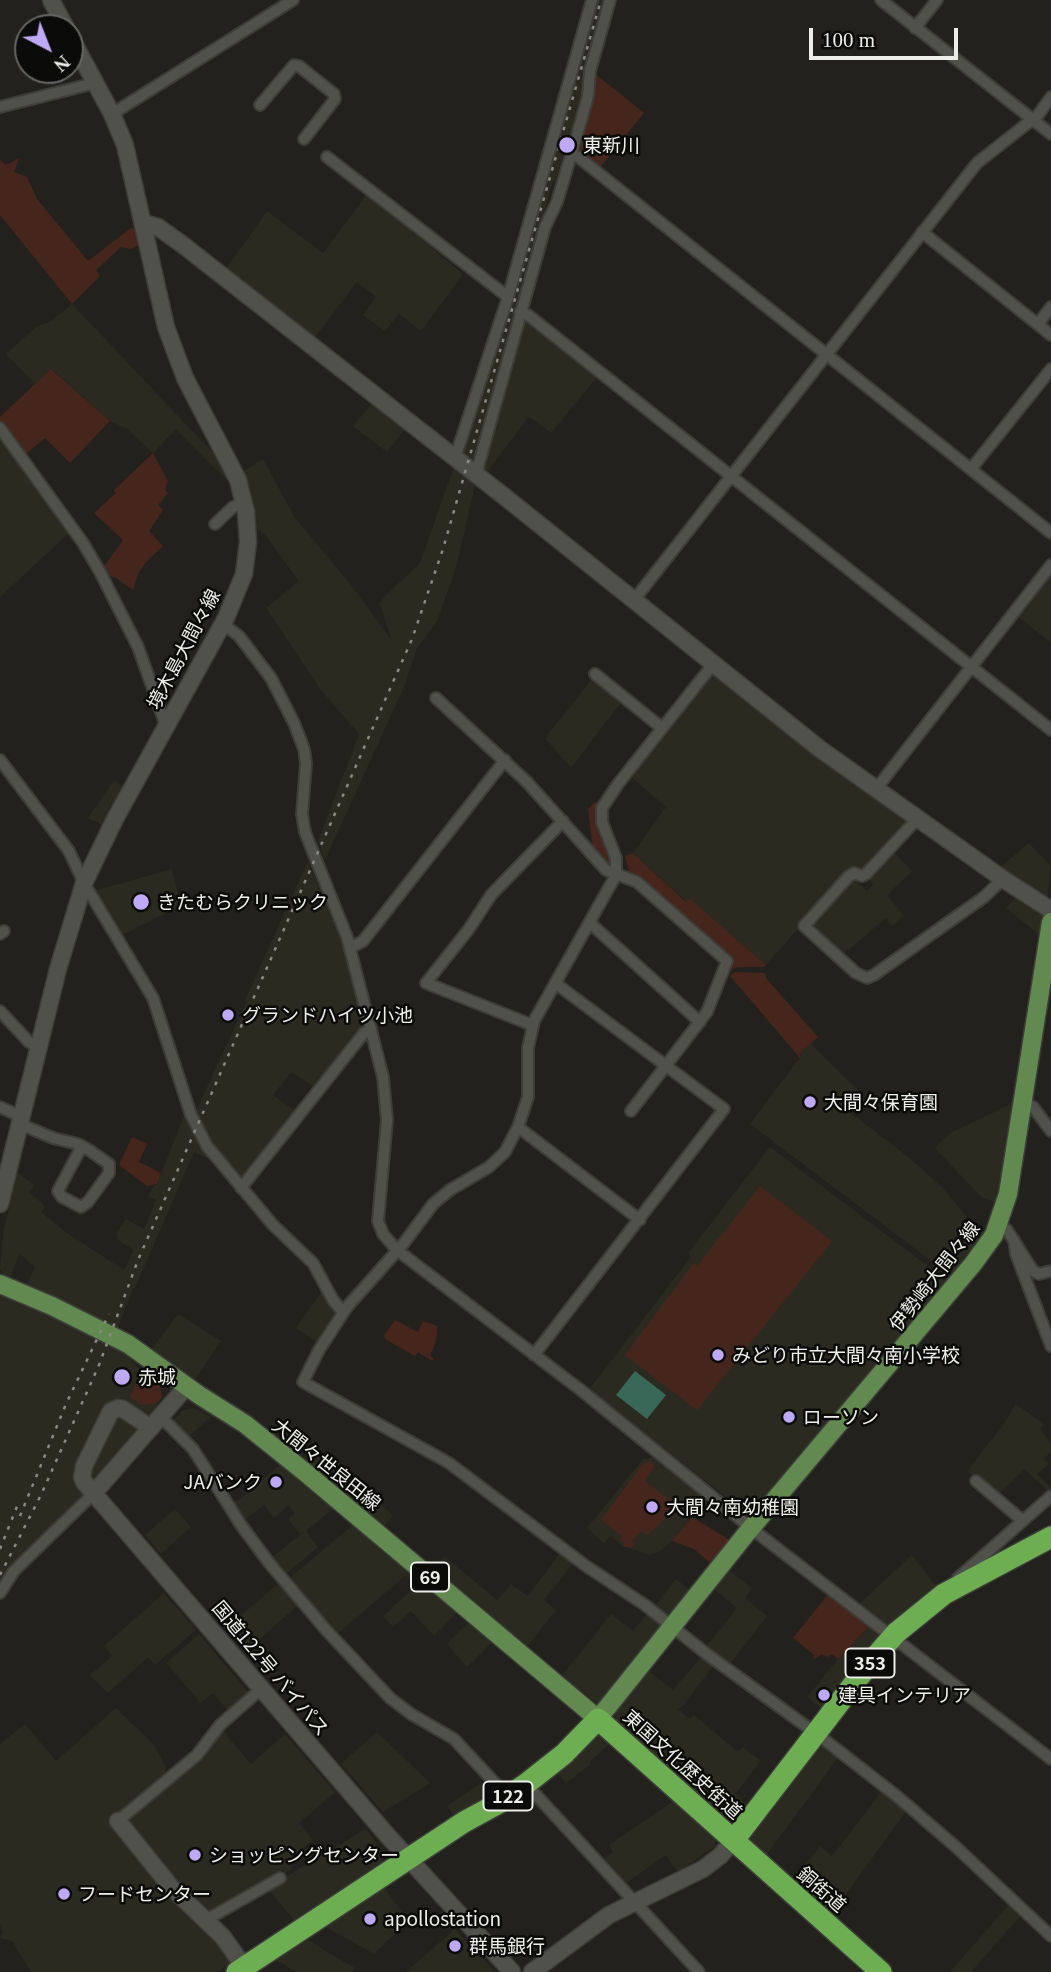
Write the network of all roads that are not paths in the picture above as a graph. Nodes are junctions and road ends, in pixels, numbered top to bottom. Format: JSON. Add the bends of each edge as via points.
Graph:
{"nodes":[{"id":1,"x":293,"y":0,"type":"edge"},
{"id":2,"x":592,"y":0,"type":"edge"},
{"id":3,"x":610,"y":0,"type":"edge"},
{"id":4,"x":881,"y":0,"type":"edge"},
{"id":5,"x":937,"y":0,"type":"edge"},
{"id":6,"x":915,"y":27,"type":"junction"},
{"id":7,"x":84,"y":62,"type":"edge"},
{"id":8,"x":95,"y":83,"type":"junction"},
{"id":9,"x":1051,"y":97,"type":"edge"},
{"id":10,"x":260,"y":105,"type":"dead end"},
{"id":11,"x":0,"y":107,"type":"edge"},
{"id":12,"x":112,"y":114,"type":"junction"},
{"id":13,"x":1033,"y":120,"type":"junction"},
{"id":14,"x":1051,"y":134,"type":"edge"},
{"id":15,"x":304,"y":139,"type":"dead end"},
{"id":16,"x":571,"y":154,"type":"junction"},
{"id":17,"x":327,"y":157,"type":"dead end"},
{"id":18,"x":143,"y":223,"type":"junction"},
{"id":19,"x":922,"y":232,"type":"junction"},
{"id":20,"x":508,"y":297,"type":"junction"},
{"id":21,"x":1051,"y":307,"type":"edge"},
{"id":22,"x":520,"y":312,"type":"junction"},
{"id":23,"x":1038,"y":324,"type":"junction"},
{"id":24,"x":1051,"y":335,"type":"edge"},
{"id":25,"x":826,"y":354,"type":"junction"},
{"id":26,"x":1051,"y":369,"type":"edge"},
{"id":27,"x":0,"y":428,"type":"edge"},
{"id":28,"x":455,"y":458,"type":"junction"},
{"id":29,"x":971,"y":469,"type":"junction"},
{"id":30,"x":475,"y":474,"type":"junction"},
{"id":31,"x":730,"y":475,"type":"junction"},
{"id":32,"x":244,"y":502,"type":"junction"},
{"id":33,"x":215,"y":524,"type":"dead end"},
{"id":34,"x":1051,"y":533,"type":"edge"},
{"id":35,"x":1051,"y":565,"type":"edge"},
{"id":36,"x":634,"y":600,"type":"junction"},
{"id":37,"x":223,"y":624,"type":"junction"},
{"id":38,"x":715,"y":663,"type":"junction"},
{"id":39,"x":970,"y":667,"type":"junction"},
{"id":40,"x":595,"y":674,"type":"dead end"},
{"id":41,"x":436,"y":698,"type":"dead end"},
{"id":42,"x":166,"y":726,"type":"junction"},
{"id":43,"x":662,"y":728,"type":"junction"},
{"id":44,"x":1051,"y":730,"type":"edge"},
{"id":45,"x":0,"y":760,"type":"edge"},
{"id":46,"x":505,"y":760,"type":"junction"},
{"id":47,"x":876,"y":789,"type":"junction"},
{"id":48,"x":918,"y":818,"type":"junction"},
{"id":49,"x":563,"y":821,"type":"junction"},
{"id":50,"x":616,"y":875,"type":"junction"},
{"id":51,"x":1003,"y":879,"type":"junction"},
{"id":52,"x":84,"y":883,"type":"junction"},
{"id":53,"x":1051,"y":910,"type":"edge"},
{"id":54,"x":1051,"y":922,"type":"edge"},
{"id":55,"x":590,"y":923,"type":"junction"},
{"id":56,"x":350,"y":948,"type":"junction"},
{"id":57,"x":555,"y":983,"type":"junction"},
{"id":58,"x":0,"y":1011,"type":"edge"},
{"id":59,"x":700,"y":1022,"type":"junction"},
{"id":60,"x":532,"y":1026,"type":"junction"},
{"id":61,"x":371,"y":1029,"type":"junction"},
{"id":62,"x":39,"y":1048,"type":"junction"},
{"id":63,"x":666,"y":1065,"type":"junction"},
{"id":64,"x":1024,"y":1102,"type":"junction"},
{"id":65,"x":0,"y":1107,"type":"edge"},
{"id":66,"x":631,"y":1111,"type":"dead end"},
{"id":67,"x":21,"y":1121,"type":"junction"},
{"id":68,"x":518,"y":1127,"type":"junction"},
{"id":69,"x":1051,"y":1130,"type":"edge"},
{"id":70,"x":82,"y":1146,"type":"junction"},
{"id":71,"x":241,"y":1188,"type":"junction"},
{"id":72,"x":0,"y":1204,"type":"edge"},
{"id":73,"x":640,"y":1220,"type":"junction"},
{"id":74,"x":999,"y":1225,"type":"junction"},
{"id":75,"x":1014,"y":1240,"type":"junction"},
{"id":76,"x":397,"y":1251,"type":"junction"},
{"id":77,"x":1051,"y":1271,"type":"edge"},
{"id":78,"x":0,"y":1284,"type":"edge"},
{"id":79,"x":343,"y":1312,"type":"junction"},
{"id":80,"x":1051,"y":1346,"type":"edge"},
{"id":81,"x":534,"y":1355,"type":"junction"},
{"id":82,"x":186,"y":1387,"type":"junction"},
{"id":83,"x":156,"y":1423,"type":"junction"},
{"id":84,"x":976,"y":1481,"type":"dead end"},
{"id":85,"x":94,"y":1493,"type":"junction"},
{"id":86,"x":1051,"y":1496,"type":"edge"},
{"id":87,"x":1023,"y":1521,"type":"junction"},
{"id":88,"x":752,"y":1528,"type":"junction"},
{"id":89,"x":1051,"y":1537,"type":"edge"},
{"id":90,"x":952,"y":1590,"type":"junction"},
{"id":91,"x":0,"y":1593,"type":"edge"},
{"id":92,"x":673,"y":1626,"type":"junction"},
{"id":93,"x":893,"y":1637,"type":"junction"},
{"id":94,"x":261,"y":1689,"type":"junction"},
{"id":95,"x":598,"y":1719,"type":"junction"},
{"id":96,"x":816,"y":1732,"type":"junction"},
{"id":97,"x":1051,"y":1759,"type":"edge"},
{"id":98,"x":526,"y":1784,"type":"junction"},
{"id":99,"x":508,"y":1797,"type":"junction"},
{"id":100,"x":118,"y":1821,"type":"joint"},
{"id":101,"x":734,"y":1840,"type":"junction"},
{"id":102,"x":407,"y":1859,"type":"junction"},
{"id":103,"x":280,"y":1878,"type":"dead end"},
{"id":104,"x":636,"y":1902,"type":"junction"},
{"id":105,"x":206,"y":1920,"type":"junction"},
{"id":106,"x":1051,"y":1936,"type":"edge"},
{"id":107,"x":240,"y":1970,"type":"edge"},
{"id":108,"x":512,"y":1972,"type":"edge"},
{"id":109,"x":531,"y":1972,"type":"edge"},
{"id":110,"x":699,"y":1972,"type":"edge"},
{"id":111,"x":881,"y":1972,"type":"edge"}],
"edges":[{"from":1,"to":12,"type":"street"},
{"from":2,"to":20,"type":"street"},
{"from":3,"to":16,"type":"street"},
{"from":4,"to":6,"type":"street"},
{"from":5,"to":6,"type":"street"},
{"from":6,"to":13,"type":"street"},
{"from":7,"to":8,"type":"street","name":"境木島大間々線"},
{"from":8,"to":11,"type":"street"},
{"from":8,"to":12,"type":"street","name":"境木島大間々線"},
{"from":9,"to":13,"type":"street"},
{"from":10,"to":15,"type":"street","via":[[294,65],[299,66],[335,99]]},
{"from":12,"to":18,"type":"street","name":"境木島大間々線","via":[[125,145]]},
{"from":13,"to":14,"type":"street"},
{"from":13,"to":19,"type":"street","via":[[984,156]]},
{"from":16,"to":22,"type":"street"},
{"from":16,"to":25,"type":"street"},
{"from":17,"to":20,"type":"street"},
{"from":18,"to":28,"type":"street","via":[[158,227],[183,245]]},
{"from":18,"to":32,"type":"street","name":"境木島大間々線","via":[[166,327]]},
{"from":19,"to":23,"type":"street"},
{"from":19,"to":25,"type":"street"},
{"from":20,"to":28,"type":"street"},
{"from":21,"to":23,"type":"street"},
{"from":22,"to":30,"type":"street"},
{"from":22,"to":31,"type":"street"},
{"from":23,"to":24,"type":"street"},
{"from":25,"to":29,"type":"street"},
{"from":25,"to":31,"type":"street"},
{"from":26,"to":29,"type":"street"},
{"from":27,"to":42,"type":"street","via":[[100,572],[138,647]]},
{"from":28,"to":30,"type":"street"},
{"from":29,"to":34,"type":"street"},
{"from":30,"to":36,"type":"street"},
{"from":31,"to":36,"type":"street"},
{"from":31,"to":39,"type":"street"},
{"from":32,"to":33,"type":"street"},
{"from":32,"to":37,"type":"street","name":"境木島大間々線","via":[[246,562]]},
{"from":35,"to":39,"type":"street"},
{"from":36,"to":38,"type":"street"},
{"from":37,"to":42,"type":"street","name":"境木島大間々線"},
{"from":37,"to":56,"type":"street","via":[[239,636],[271,678],[299,733],[306,755],[305,832]]},
{"from":38,"to":43,"type":"street"},
{"from":38,"to":47,"type":"street"},
{"from":39,"to":44,"type":"street"},
{"from":39,"to":47,"type":"street"},
{"from":40,"to":43,"type":"street"},
{"from":41,"to":46,"type":"street"},
{"from":42,"to":52,"type":"street","name":"境木島大間々線"},
{"from":43,"to":50,"type":"street","via":[[602,808]]},
{"from":45,"to":52,"type":"street","via":[[63,842]]},
{"from":46,"to":49,"type":"street"},
{"from":46,"to":56,"type":"street","via":[[363,941]]},
{"from":47,"to":48,"type":"street"},
{"from":48,"to":51,"type":"street"},
{"from":48,"to":51,"type":"street","via":[[866,873],[849,876],[804,926],[856,973],[867,978],[874,975]]},
{"from":49,"to":50,"type":"street","via":[[606,870]]},
{"from":49,"to":60,"type":"street","via":[[491,895],[426,983]]},
{"from":50,"to":55,"type":"street"},
{"from":50,"to":59,"type":"street","via":[[637,882],[726,959]]},
{"from":51,"to":53,"type":"street"},
{"from":52,"to":62,"type":"street","name":"境木島大間々線"},
{"from":52,"to":71,"type":"street","via":[[156,1003],[199,1133]]},
{"from":54,"to":64,"type":"main road","name":"伊勢崎大間々線"},
{"from":55,"to":57,"type":"street"},
{"from":55,"to":59,"type":"street"},
{"from":56,"to":61,"type":"street"},
{"from":57,"to":60,"type":"street"},
{"from":57,"to":63,"type":"street"},
{"from":58,"to":62,"type":"street"},
{"from":59,"to":63,"type":"street"},
{"from":60,"to":68,"type":"street","via":[[529,1090]]},
{"from":61,"to":71,"type":"street"},
{"from":61,"to":76,"type":"street","via":[[383,1077],[387,1120],[378,1221]]},
{"from":62,"to":67,"type":"street","name":"境木島大間々線"},
{"from":63,"to":66,"type":"street"},
{"from":63,"to":73,"type":"street","via":[[724,1110]]},
{"from":64,"to":69,"type":"street"},
{"from":64,"to":74,"type":"main road","name":"伊勢崎大間々線"},
{"from":65,"to":67,"type":"street"},
{"from":67,"to":70,"type":"street","via":[[53,1138]]},
{"from":67,"to":72,"type":"street","name":"境木島大間々線"},
{"from":68,"to":73,"type":"street"},
{"from":68,"to":76,"type":"street","via":[[500,1158],[443,1195]]},
{"from":70,"to":70,"type":"street","via":[[111,1170],[81,1207],[58,1191]]},
{"from":71,"to":79,"type":"street","via":[[313,1263]]},
{"from":73,"to":81,"type":"street"},
{"from":74,"to":75,"type":"street"},
{"from":74,"to":88,"type":"main road","name":"伊勢崎大間々線","via":[[973,1264]]},
{"from":75,"to":77,"type":"street","via":[[1035,1273]]},
{"from":75,"to":80,"type":"street"},
{"from":76,"to":79,"type":"street"},
{"from":76,"to":81,"type":"street"},
{"from":78,"to":82,"type":"main road","name":"大間々世良田線","number":"69","via":[[128,1344]]},
{"from":79,"to":92,"type":"street","via":[[303,1382],[449,1463]]},
{"from":81,"to":88,"type":"street"},
{"from":82,"to":83,"type":"street"},
{"from":82,"to":95,"type":"main road","name":"大間々世良田線","number":"69","via":[[245,1424],[300,1467]]},
{"from":83,"to":85,"type":"street"},
{"from":83,"to":85,"type":"street","via":[[119,1408],[111,1412],[82,1472]]},
{"from":83,"to":99,"type":"street","via":[[193,1449],[248,1535],[327,1631],[396,1703],[454,1738]]},
{"from":84,"to":87,"type":"street"},
{"from":85,"to":91,"type":"street","via":[[14,1571]]},
{"from":85,"to":94,"type":"street","name":"国道122号 バイパス"},
{"from":86,"to":87,"type":"street"},
{"from":87,"to":90,"type":"street","via":[[959,1577]]},
{"from":88,"to":92,"type":"main road","name":"伊勢崎大間々線"},
{"from":88,"to":93,"type":"street"},
{"from":89,"to":90,"type":"highway","name":"東国文化歴史街道","number":"353"},
{"from":90,"to":93,"type":"highway","name":"東国文化歴史街道","number":"353"},
{"from":92,"to":95,"type":"main road","name":"伊勢崎大間々線"},
{"from":92,"to":96,"type":"street"},
{"from":93,"to":96,"type":"highway","name":"東国文化歴史街道","number":"353"},
{"from":93,"to":97,"type":"street"},
{"from":94,"to":100,"type":"street","via":[[220,1725],[197,1755]]},
{"from":94,"to":102,"type":"street","name":"国道122号 バイパス"},
{"from":95,"to":98,"type":"highway","name":"東国文化歴史街道","number":"122"},
{"from":95,"to":101,"type":"highway","name":"東国文化歴史街道"},
{"from":96,"to":101,"type":"highway","name":"東国文化歴史街道","number":"353"},
{"from":96,"to":106,"type":"street","via":[[928,1822]]},
{"from":98,"to":99,"type":"highway","name":"東国文化歴史街道","number":"122"},
{"from":98,"to":104,"type":"street"},
{"from":99,"to":102,"type":"highway","name":"東国文化歴史街道","number":"122"},
{"from":100,"to":105,"type":"street","via":[[171,1887]]},
{"from":101,"to":104,"type":"street","via":[[694,1875]]},
{"from":101,"to":111,"type":"highway","name":"銅街道"},
{"from":102,"to":107,"type":"highway","name":"東国文化歴史街道","number":"122"},
{"from":102,"to":108,"type":"street","name":"国道122号 バイパス"},
{"from":103,"to":105,"type":"street"},
{"from":104,"to":109,"type":"street","via":[[592,1926]]},
{"from":104,"to":110,"type":"street"},
{"from":105,"to":107,"type":"street","via":[[223,1937]]}]}
